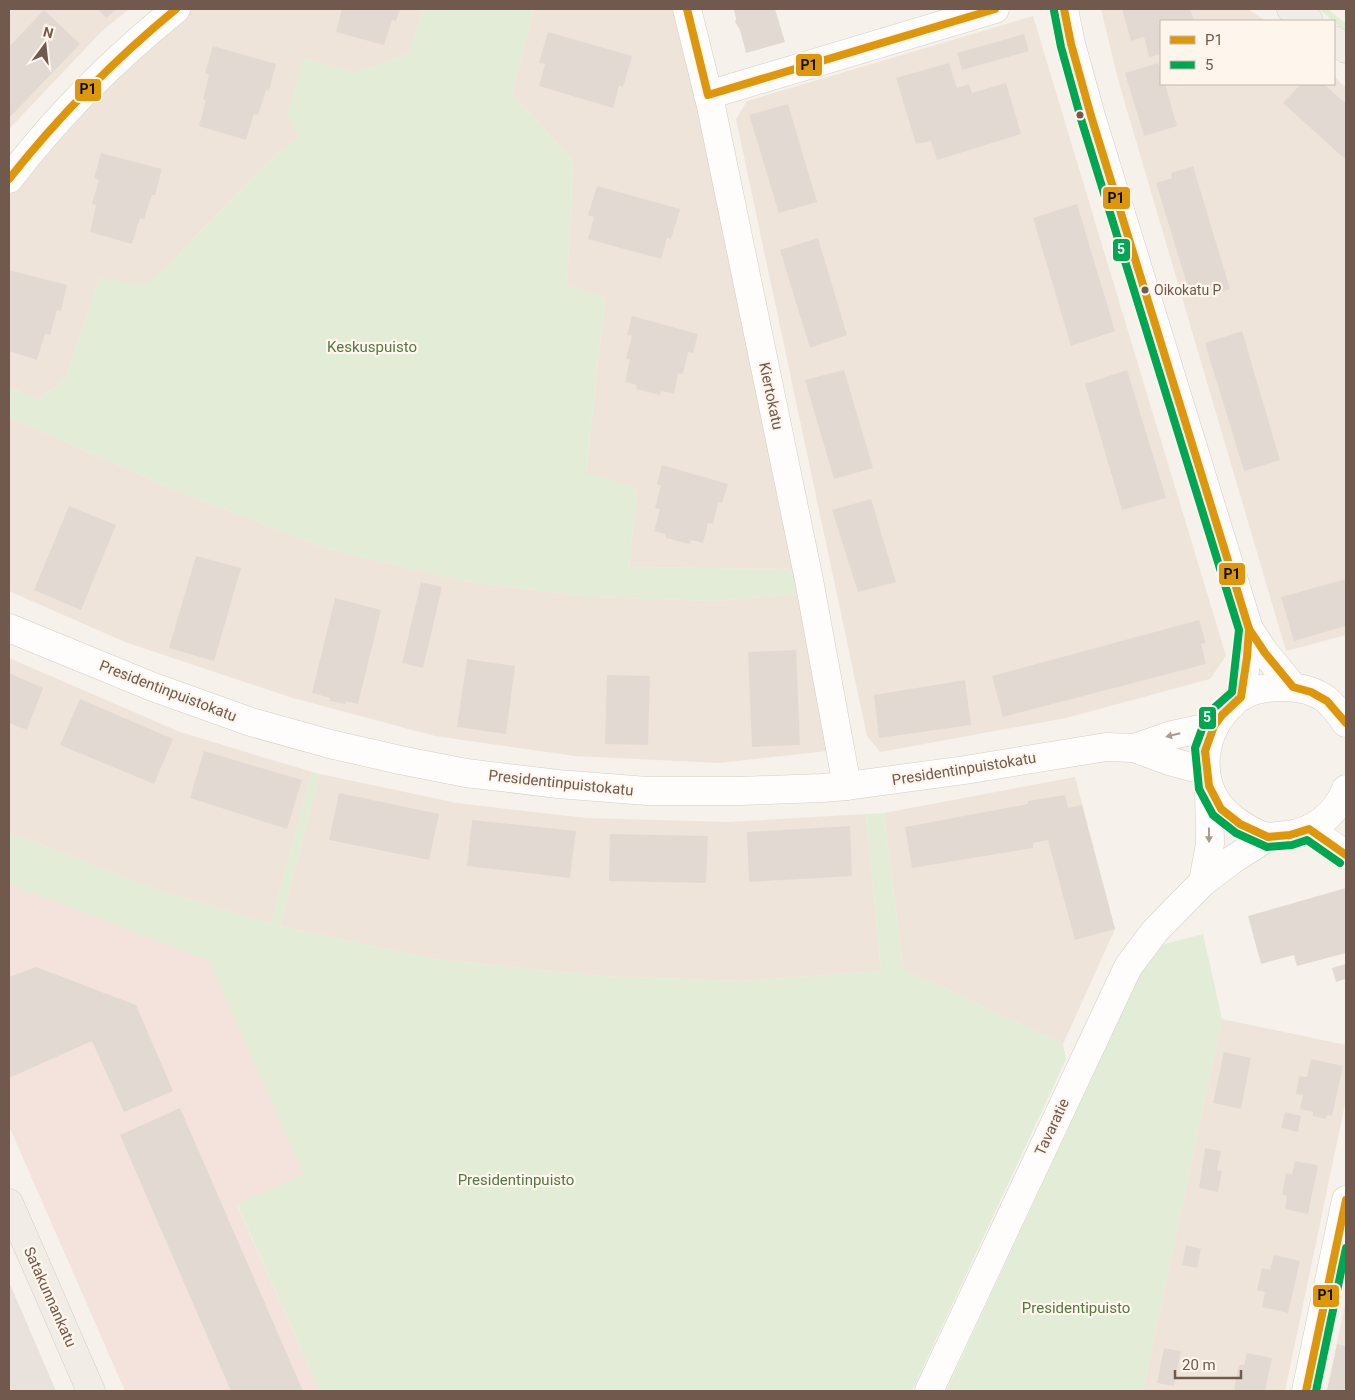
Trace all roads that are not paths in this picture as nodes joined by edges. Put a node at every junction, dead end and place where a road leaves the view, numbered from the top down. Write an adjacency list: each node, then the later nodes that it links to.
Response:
1 (176, 9): 10 (street)
2 (687, 9): 9 (street, Kiertokatu)
3 (995, 9): 9 (street)
4 (1064, 9): 12 (street)
5 (1291, 9): 6 (main road)
6 (1308, 20)
7 (1335, 41): 8 (main road)
8 (1346, 49)
9 (708, 95): 20 (street, Kiertokatu)
10 (9, 179)
11 (9, 628): 20 (street, Presidentinpuistokatu)
12 (1249, 629): 13 (street); 14 (street)
13 (1293, 687): 14 (street); 15 (street)
14 (1240, 697): 17 (street)
15 (1337, 697): 16 (street)
16 (1346, 723)
17 (1214, 726): 18 (street, Presidentinpuistokatu, one-way to 18); 19 (street)
18 (1134, 748): 19 (street, Presidentinpuistokatu); 20 (street, Presidentinpuistokatu)
19 (1208, 779): 23 (street); 25 (street, one-way to 25)
20 (847, 786)
21 (1345, 797): 22 (street)
22 (1309, 829): 23 (street); 24 (street)
23 (1268, 836): 25 (street, Tavaratie)
24 (1346, 855)
25 (1203, 882): 30 (street, Tavaratie)
26 (1346, 1200): 31 (street)
27 (9, 1203): 28 (main road, Satakunnankatu)
28 (16, 1240): 29 (main road, Satakunnankatu)
29 (91, 1391)
30 (929, 1391)
31 (1306, 1391)

